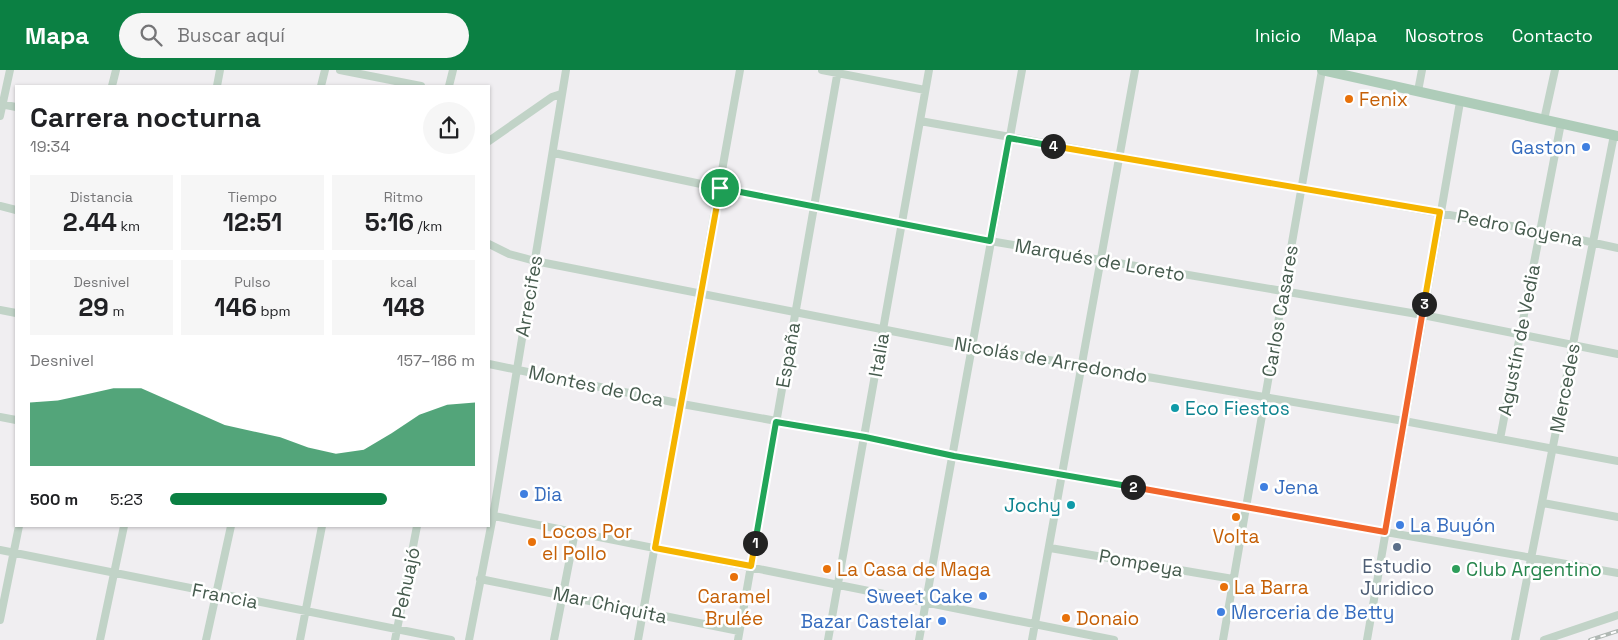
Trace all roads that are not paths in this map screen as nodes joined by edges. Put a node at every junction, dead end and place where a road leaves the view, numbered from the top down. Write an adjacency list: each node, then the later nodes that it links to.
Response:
1 (10, 70): 26 (street)
2 (116, 70): 17 (street)
3 (220, 70): 18 (street)
4 (325, 70): 19 (street)
5 (340, 70): 20 (street)
6 (453, 70): 21 (street)
7 (566, 70): 24 (street, Arrecifes)
8 (740, 70): 37 (street)
9 (822, 70): 16 (street)
10 (929, 70): 22 (street, Italia)
11 (1022, 70): 33 (street)
12 (1135, 70): 36 (street)
13 (1322, 70): 23 (main road); 38 (street, Carlos Casares)
14 (1422, 70): 23 (street)
15 (1555, 70): 29 (street)
16 (838, 72): 22 (street); 40 (street, España)
17 (112, 85)
18 (217, 85)
19 (321, 85)
20 (415, 85)
21 (449, 85)
22 (925, 90): 30 (street, Italia)
23 (1418, 92): 25 (main road)
24 (562, 94): 34 (street); 35 (street, Arrecifes)
25 (1460, 102): 29 (main road); 42 (street)
26 (1, 104): 27 (street); 28 (street)
27 (15, 107)
28 (0, 116)
29 (1544, 120): 31 (main road)
30 (920, 121): 33 (street, Pedro Goyena); 43 (street, Italia)
31 (1561, 123): 32 (main road); 44 (street, Agustín de Vedia)
32 (1616, 135): 46 (street, Mercedes)
33 (1009, 138): 36 (street, Pedro Goyena); 45 (street)
34 (490, 140)
35 (554, 153): 37 (street, Marqués de Loreto); 49 (street, Arrecifes)
36 (1118, 157): 38 (street, Pedro Goyena); 50 (street)
37 (720, 188): 40 (street, Marqués de Loreto); 52 (street)
38 (1301, 188): 42 (street, Pedro Goyena); 51 (street, Carlos Casares)
39 (0, 206): 41 (street)
40 (814, 206): 43 (street, Marqués de Loreto); 55 (street, España)
41 (15, 210)
42 (1440, 212): 44 (street, Pedro Goyena); 56 (street)
43 (902, 222): 45 (street, Marqués de Loreto); 57 (street, Italia)
44 (1540, 231): 46 (street, Pedro Goyena); 58 (street, Agustín de Vedia)
45 (990, 241): 50 (street, Marqués de Loreto); 60 (street)
46 (1593, 242): 48 (street, Pedro Goyena); 59 (street, Mercedes)
47 (490, 244): 49 (street, Nicolás de Arredondo)
48 (1618, 248)
49 (535, 261): 52 (street, Nicolás de Arredondo); 64 (street, Arrecifes)
50 (1100, 261): 51 (street, Marqués de Loreto); 63 (street)
51 (1283, 292): 56 (street, Marqués de Loreto); 65 (street, Carlos Casares)
52 (702, 294): 55 (street, Nicolás de Arredondo); 66 (street)
53 (0, 310): 54 (street)
54 (15, 313)
55 (796, 313): 57 (street, Nicolás de Arredondo); 70 (street, España)
56 (1422, 316): 58 (street, Marqués de Loreto); 69 (street)
57 (883, 328): 60 (street, Nicolás de Arredondo); 71 (street, Italia)
58 (1520, 335): 59 (street, Marqués de Loreto); 72 (street, Agustín de Vedia)
59 (1573, 345): 61 (street, Marqués de Loreto); 73 (street, Mercedes)
60 (973, 347): 63 (street, Nicolás de Arredondo); 74 (street)
61 (1618, 354)
62 (490, 364): 64 (street, Montes de Oca)
63 (1081, 366): 65 (street, Nicolás de Arredondo); 76 (street)
64 (517, 370): 66 (street, Montes de Oca); 79 (street, Arrecifes)
65 (1265, 396): 69 (street, Nicolás de Arredondo); 78 (street, Carlos Casares)
66 (682, 404): 70 (street, Montes de Oca); 89 (street)
67 (0, 417): 68 (street)
68 (15, 420)
69 (1404, 421): 72 (street, Nicolás de Arredondo); 88 (street)
70 (776, 422): 71 (street, Montes de Oca); 94 (street, España)
71 (865, 437): 74 (street, Montes de Oca); 99 (street, Italia)
72 (1500, 439): 73 (street, Nicolás de Arredondo)
73 (1553, 449): 75 (street, Nicolás de Arredondo); 77 (street, Mercedes)
74 (954, 456): 76 (street, Montes de Oca); 102 (street)
75 (1618, 461)
76 (1063, 475): 78 (street, Montes de Oca); 90 (street)
77 (1543, 503): 80 (street); 93 (street, Mercedes)
78 (1245, 507): 88 (street, Montes de Oca); 98 (street, Carlos Casares)
79 (491, 516): 87 (street)
80 (1618, 517)
81 (19, 527): 92 (street)
82 (124, 527): 96 (street)
83 (231, 527): 100 (street)
84 (322, 527): 103 (street)
85 (418, 527): 108 (street, Pehuajó)
86 (489, 527): 97 (street, Arrecifes)
87 (575, 532): 89 (street); 101 (street)
88 (1385, 532): 93 (street, Montes de Oca); 124 (street)
89 (655, 548): 94 (street); 104 (street)
90 (1050, 548): 98 (street, Pompeya); 107 (street)
91 (0, 550): 92 (street, Francia)
92 (13, 553): 96 (street, Francia); 106 (street)
93 (1531, 558): 95 (street, Montes de Oca); 125 (street, Mercedes)
94 (751, 566): 99 (street); 109 (street, España)
95 (1618, 573)
96 (113, 574): 100 (street, Francia); 110 (street)
97 (480, 579): 101 (street, Mar Chiquita); 115 (street, Arrecifes)
98 (1233, 579): 123 (street, Carlos Casares)
99 (840, 585): 102 (street); 119 (street, Italia)
100 (216, 594): 103 (street, Francia); 111 (street)
101 (563, 595): 104 (street, Mar Chiquita); 116 (street)
102 (927, 602): 107 (street); 120 (street)
103 (306, 612): 108 (street, Francia); 112 (street)
104 (644, 612): 109 (street, Mar Chiquita); 117 (street)
105 (1618, 615): 126 (street)
106 (0, 620)
107 (1035, 624): 121 (street); 122 (street)
108 (396, 630): 113 (street, Pehuajó); 114 (street, Francia)
109 (739, 631): 118 (street, España)
110 (100, 640)
111 (206, 640)
112 (300, 640)
113 (394, 640)
114 (451, 640)
115 (469, 640)
116 (554, 640)
117 (638, 640)
118 (738, 640)
119 (828, 640)
120 (919, 640)
121 (1032, 640)
122 (1114, 640)
123 (1223, 640)
124 (1367, 640)
125 (1515, 640)
126 (1544, 640)

